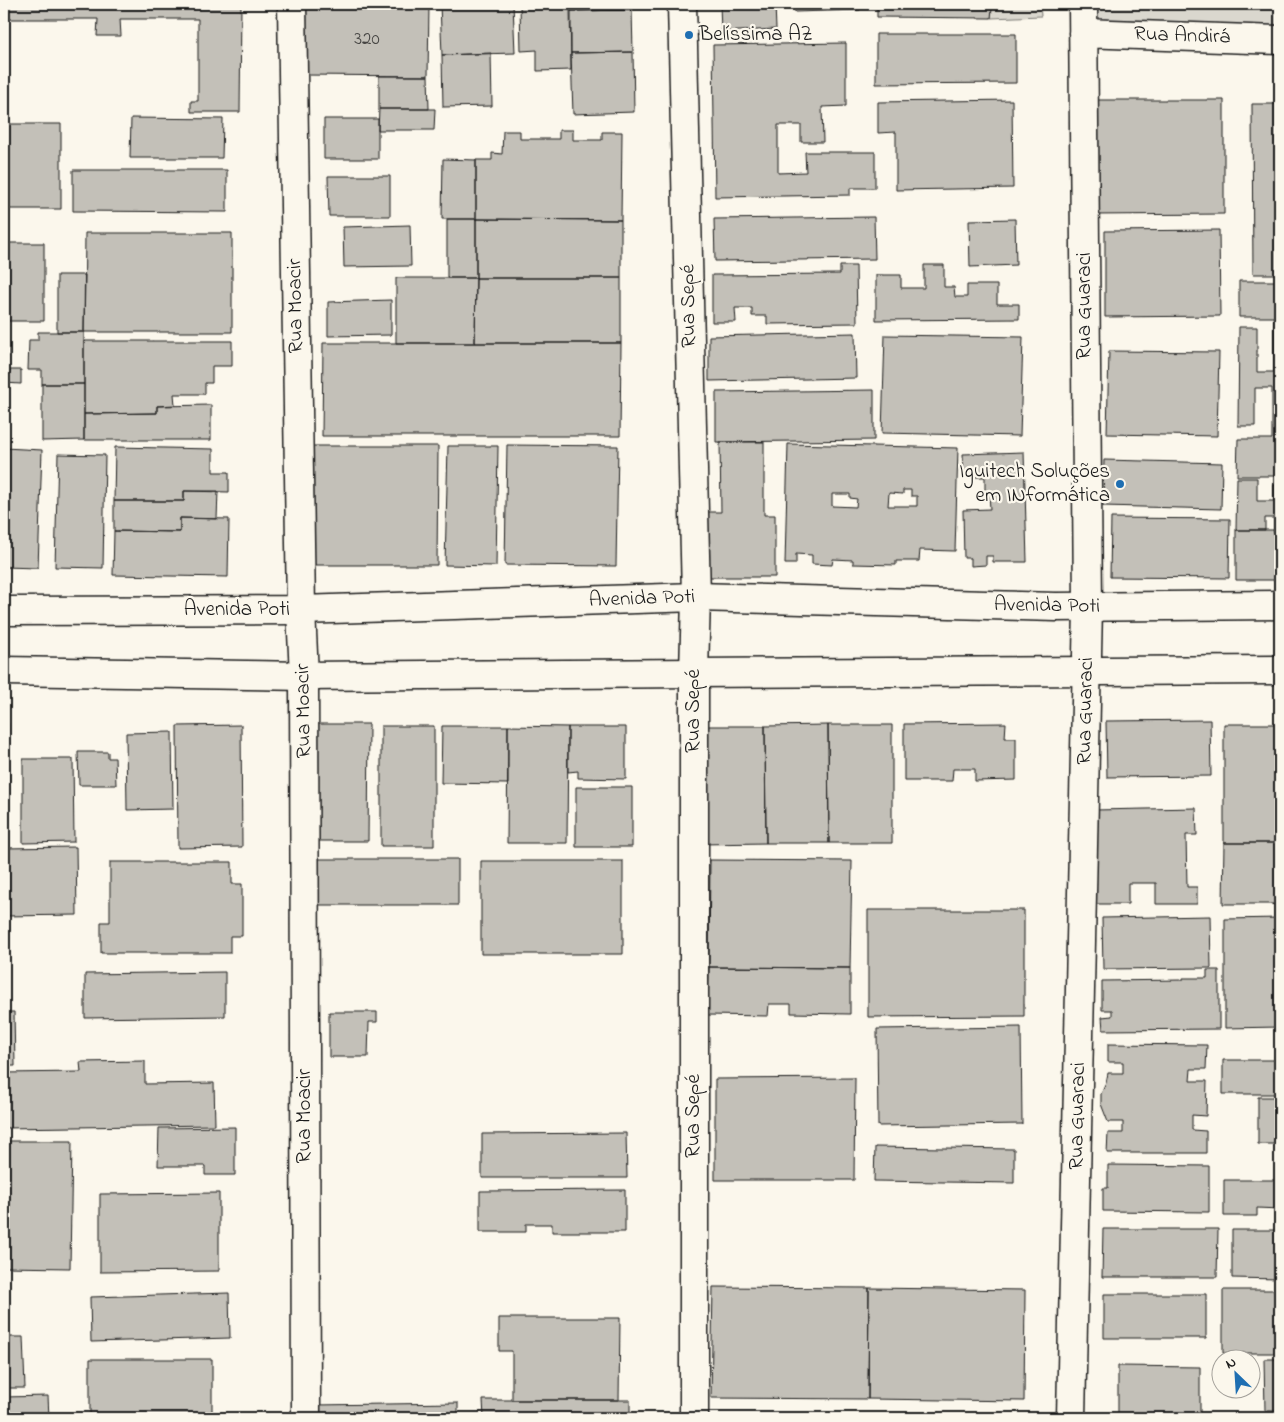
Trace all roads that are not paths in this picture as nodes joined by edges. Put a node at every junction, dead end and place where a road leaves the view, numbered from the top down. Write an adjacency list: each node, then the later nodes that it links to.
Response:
1 (292, 4): 9 (street, Rua Moacir)
2 (682, 4): 6 (street, Rua Sepé)
3 (1083, 4): 4 (street, Rua Guaraci)
4 (1083, 33): 5 (street, Rua Andirá); 8 (street, Rua Guaraci)
5 (1280, 40)
6 (696, 597): 8 (street, Avenida Poti); 9 (street, Avenida Poti); 13 (street, Rua Sepé)
7 (1280, 605): 8 (street, Avenida Poti)
8 (1088, 607): 14 (street, Rua Guaraci)
9 (301, 610): 10 (street, Avenida Poti); 15 (street, Rua Moacir)
10 (4, 611)
11 (1280, 670): 14 (street)
12 (4, 671): 15 (street)
13 (694, 672): 14 (street); 15 (street); 17 (street, Rua Sepé)
14 (1087, 672): 18 (street, Rua Guaraci)
15 (304, 676): 16 (street, Rua Moacir)
16 (306, 1418)
17 (694, 1418)
18 (1071, 1418)

